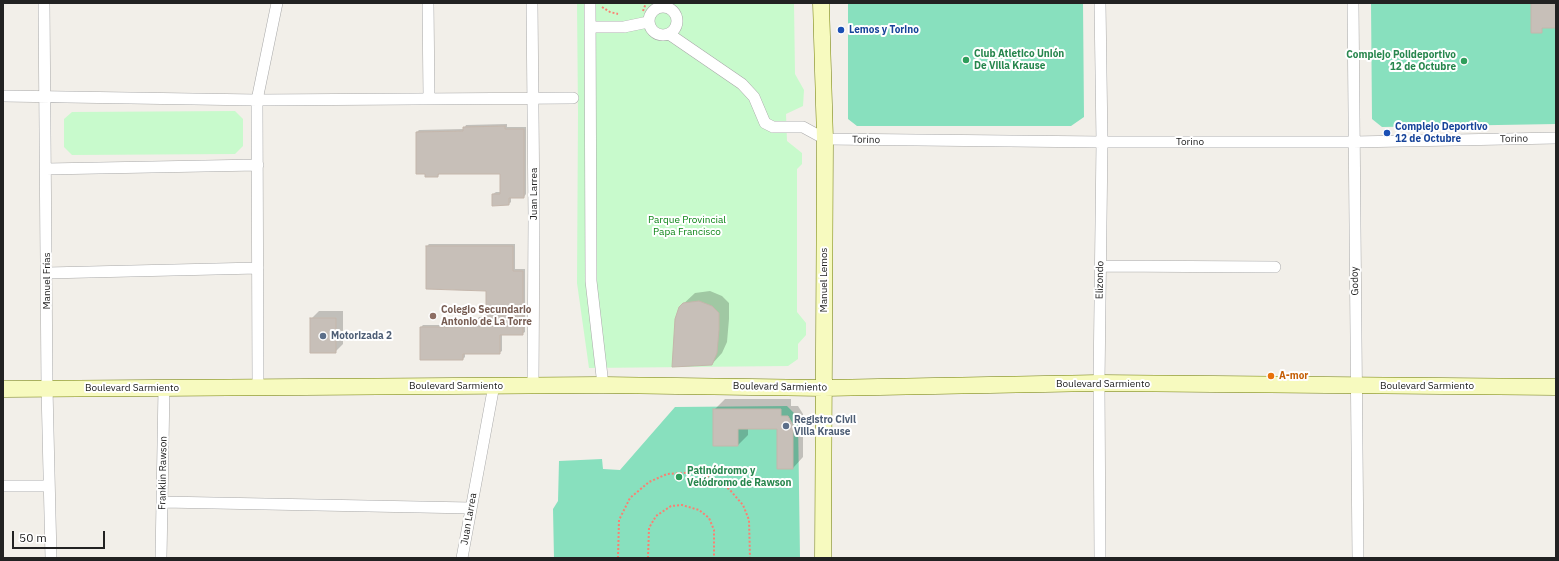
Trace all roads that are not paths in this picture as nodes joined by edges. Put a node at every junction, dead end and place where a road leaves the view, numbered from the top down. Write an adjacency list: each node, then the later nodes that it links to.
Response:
1 (44, 3): 14 (street, Manuel Frías)
2 (277, 3): 18 (street)
3 (428, 3): 15 (street)
4 (532, 3): 16 (street, Juan Larrea)
5 (821, 3): 20 (street, Manuel Lemos)
6 (1100, 3): 21 (street, Elizondo)
7 (1353, 3): 22 (street, Godoy)
8 (594, 4): 11 (street)
9 (660, 5): 10 (street); 12 (street)
10 (648, 22): 11 (street); 12 (street)
11 (590, 27): 32 (street)
12 (669, 34): 20 (street)
13 (3, 96): 14 (street)
14 (45, 98): 18 (street); 24 (street, Manuel Frías)
15 (429, 98): 16 (street); 18 (street)
16 (533, 98): 17 (street); 31 (street, Juan Larrea)
17 (573, 98)
18 (257, 100): 23 (street)
19 (1556, 138): 22 (street, Torino)
20 (824, 140): 21 (street, Torino); 38 (street, Manuel Lemos)
21 (1102, 142): 22 (street, Torino); 25 (street, Elizondo)
22 (1353, 142): 33 (street, Godoy)
23 (258, 165): 24 (street); 27 (street)
24 (46, 169): 28 (street, Manuel Frías)
25 (1100, 266): 26 (street); 29 (street, Elizondo)
26 (1275, 267)
27 (258, 268): 28 (street); 34 (street)
28 (47, 273): 36 (street, Manuel Frías)
29 (1099, 383): 33 (street, Boulevard Sarmiento); 38 (street, Boulevard Sarmiento); 48 (street, Elizondo)
30 (494, 385): 31 (street, Boulevard Sarmiento); 34 (street, Boulevard Sarmiento); 43 (street, Juan Larrea)
31 (532, 385): 32 (street, Boulevard Sarmiento)
32 (603, 385): 38 (street, Boulevard Sarmiento)
33 (1356, 385): 35 (street, Boulevard Sarmiento); 49 (street, Godoy)
34 (258, 387): 37 (street, Boulevard Sarmiento)
35 (1556, 387)
36 (47, 388): 37 (street, Boulevard Sarmiento); 39 (street, Boulevard Sarmiento); 41 (street, Manuel Frías)
37 (164, 388): 42 (street, Franklin Rawson)
38 (824, 388): 47 (street, Manuel Lemos)
39 (3, 389)
40 (3, 486): 41 (street)
41 (50, 486): 44 (street, Manuel Frías)
42 (163, 502): 43 (street); 45 (street, Franklin Rawson)
43 (471, 508): 46 (street, Juan Larrea)
44 (52, 558)
45 (161, 558)
46 (462, 558)
47 (823, 558)
48 (1100, 558)
49 (1358, 558)

